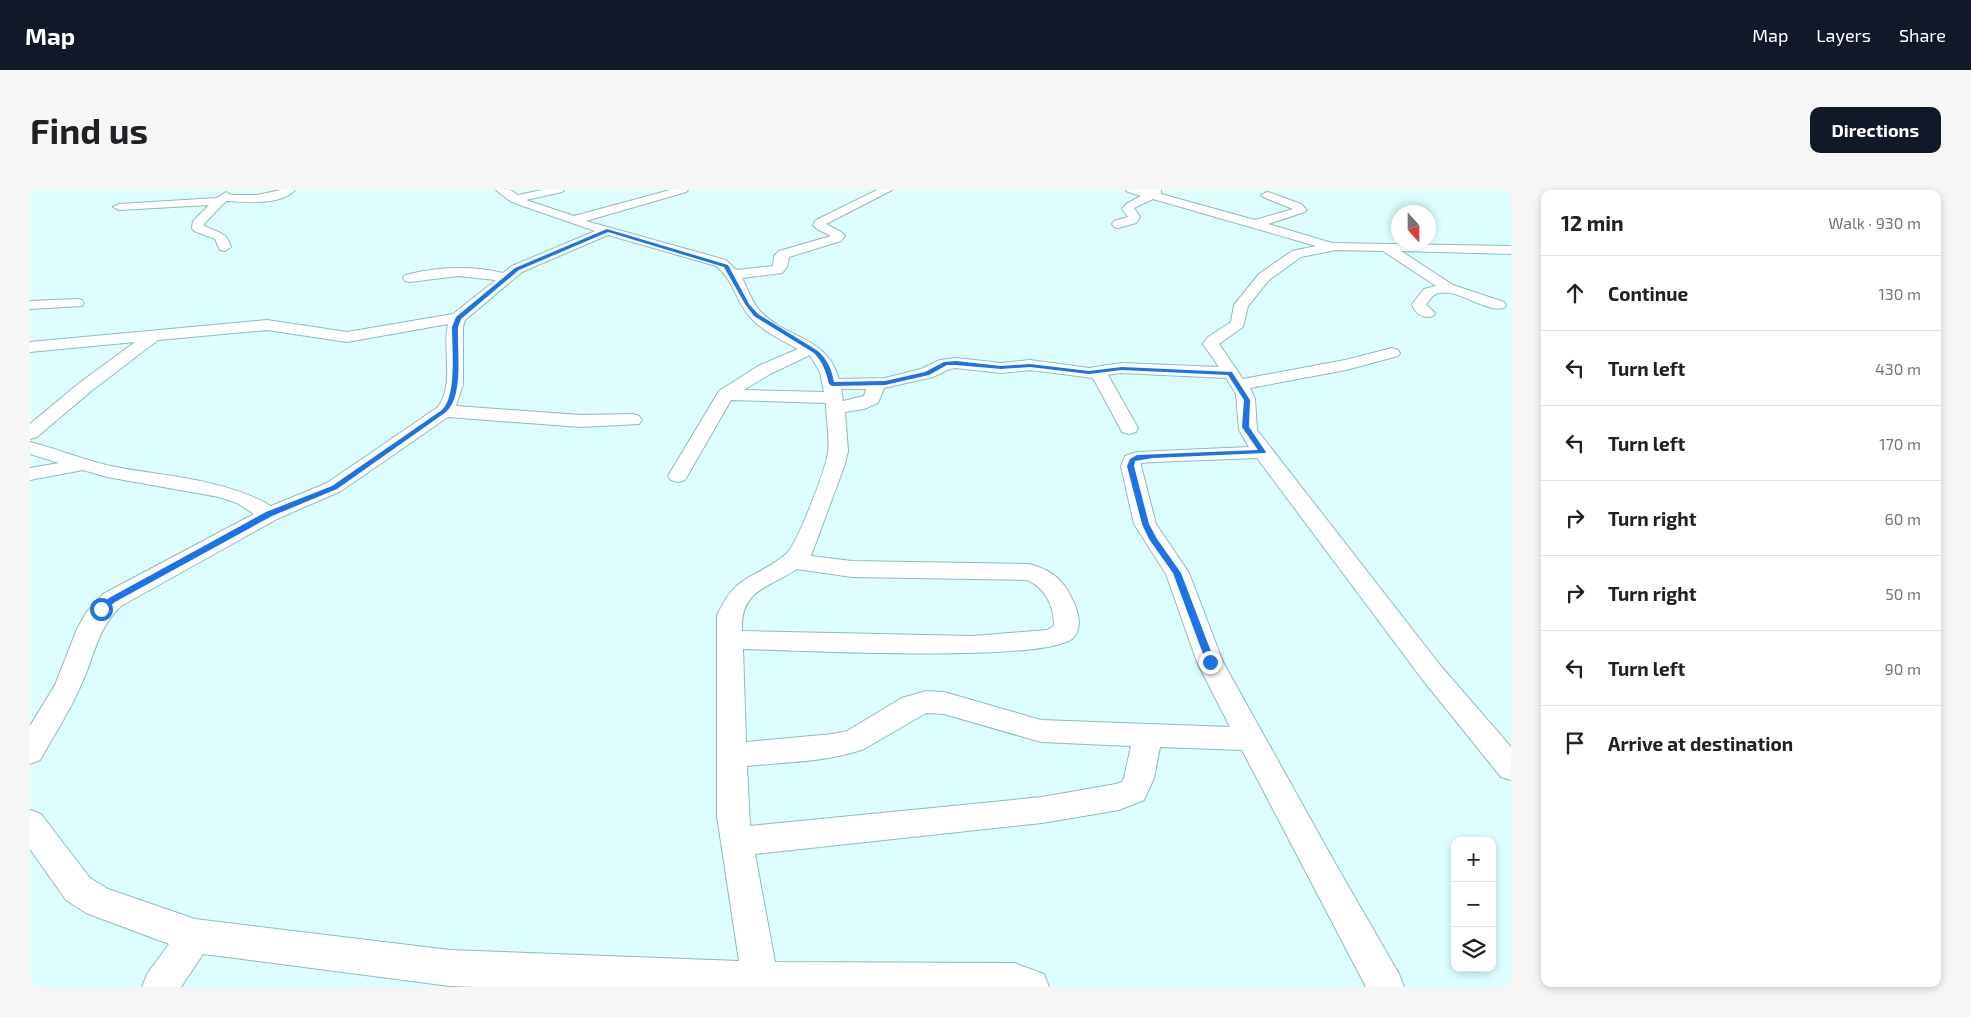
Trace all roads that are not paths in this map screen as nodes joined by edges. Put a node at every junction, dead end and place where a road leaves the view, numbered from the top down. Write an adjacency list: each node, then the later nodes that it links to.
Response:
1 (289, 190): 10 (street)
2 (558, 190): 9 (street)
3 (639, 190): 13 (street)
4 (682, 190): 13 (street)
5 (860, 190): 7 (street)
6 (1132, 190): 8 (street)
7 (883, 192): 21 (street)
8 (1156, 192): 14 (street); 15 (street)
9 (508, 194): 13 (street)
10 (225, 196): 12 (street); 18 (street)
11 (1267, 196): 15 (street)
12 (119, 206)
13 (565, 217): 16 (street)
14 (1118, 224)
15 (1255, 224): 17 (street)
16 (607, 231): 21 (street); 23 (street)
17 (1329, 246): 19 (street); 35 (street)
18 (225, 247)
19 (1387, 248): 20 (street); 24 (street)
20 (1511, 250)
21 (732, 275): 32 (street)
22 (410, 278): 23 (street)
23 (505, 278): 29 (street)
24 (1448, 288): 27 (street); 28 (street)
25 (77, 303): 26 (street)
26 (30, 305)
27 (1499, 305)
28 (1428, 313)
29 (458, 318): 30 (street); 39 (street)
30 (154, 335): 31 (street); 42 (street)
31 (30, 348)
32 (811, 349): 37 (street); 38 (street)
33 (1392, 353): 35 (street)
34 (1098, 372): 35 (street); 36 (street); 41 (street)
35 (1234, 379): 44 (street)
36 (876, 384): 38 (street); 38 (street)
37 (725, 395): 38 (street); 47 (street)
38 (833, 397): 49 (street)
39 (444, 411): 40 (street); 48 (street)
40 (634, 420)
41 (1129, 428)
42 (30, 433)
43 (30, 448): 45 (street)
44 (1262, 452): 52 (street); 55 (street)
45 (84, 464): 46 (street); 48 (street)
46 (30, 474)
47 (678, 476)
48 (269, 514): 53 (street)
49 (794, 562): 50 (street); 50 (street)
50 (730, 640): 54 (street)
51 (1148, 735): 52 (street); 54 (street); 57 (street)
52 (1251, 738): 62 (street)
53 (30, 752)
54 (732, 755): 57 (street)
55 (1511, 768)
56 (30, 824): 58 (street)
57 (737, 842): 59 (street)
58 (195, 936): 59 (street); 60 (street)
59 (760, 984): 61 (street)
60 (160, 987)
61 (1031, 987)
62 (1386, 987)

